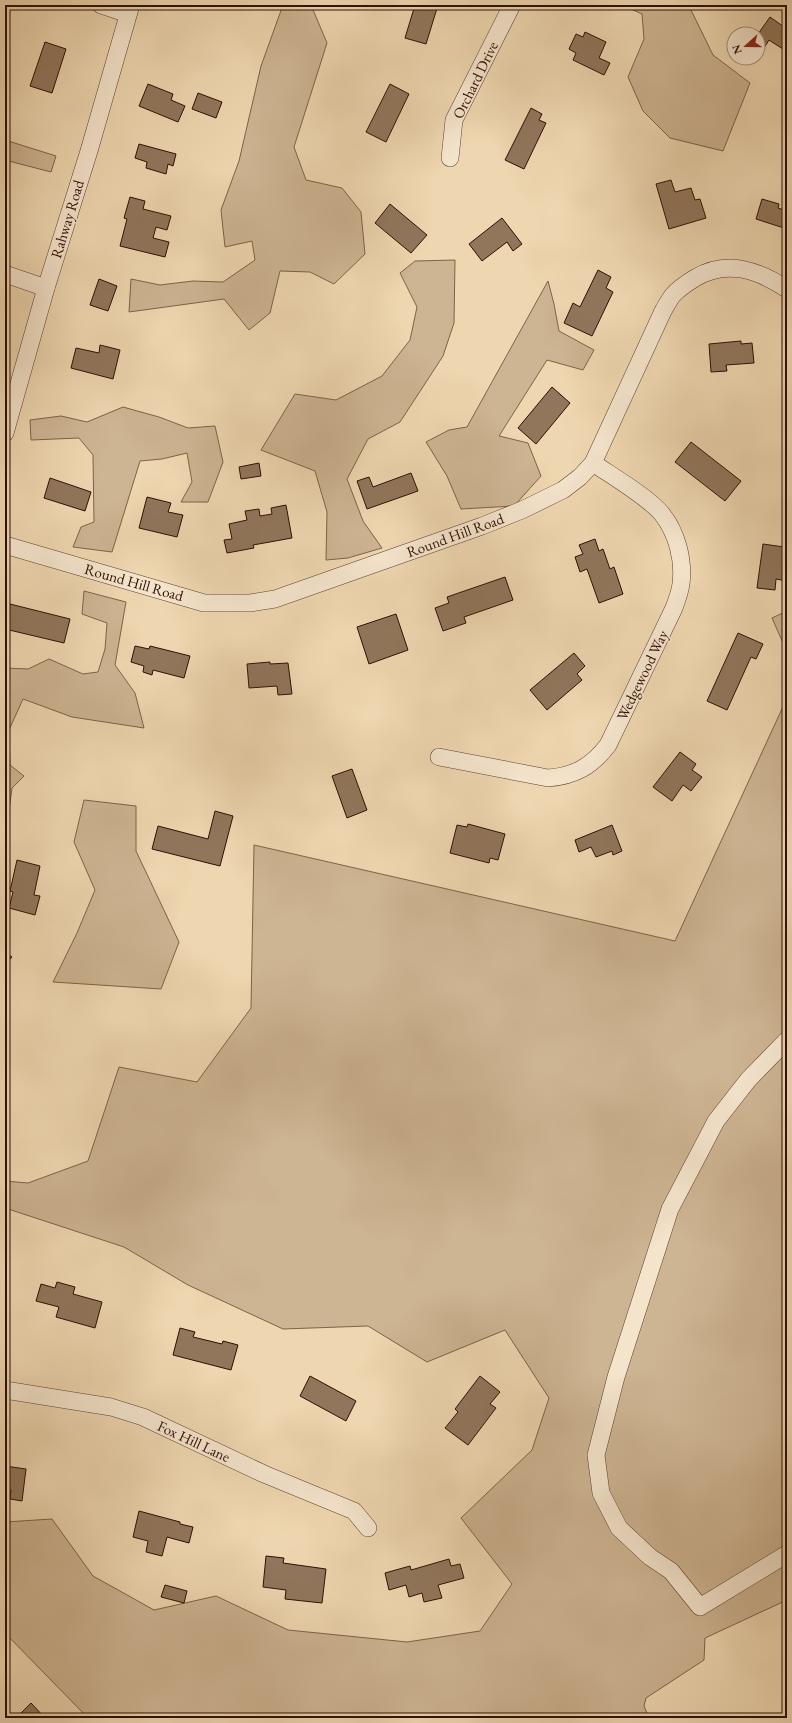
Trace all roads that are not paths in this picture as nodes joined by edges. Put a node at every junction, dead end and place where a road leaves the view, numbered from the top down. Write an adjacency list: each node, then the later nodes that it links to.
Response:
1 (101, 5): 3 (street)
2 (512, 5): 4 (street, Orchard Drive)
3 (130, 9): 6 (street, Rahway Road)
4 (450, 158)
5 (5, 274): 6 (street)
6 (46, 288): 8 (street, Rahway Road)
7 (787, 289): 9 (street, Round Hill Road)
8 (5, 433)
9 (593, 463): 10 (street, Round Hill Road); 11 (street, Wedgewood Way)
10 (5, 545)
11 (439, 757)
12 (787, 1040): 15 (street)
13 (5, 1390): 14 (street, Fox Hill Lane)
14 (368, 1528)
15 (787, 1554)

